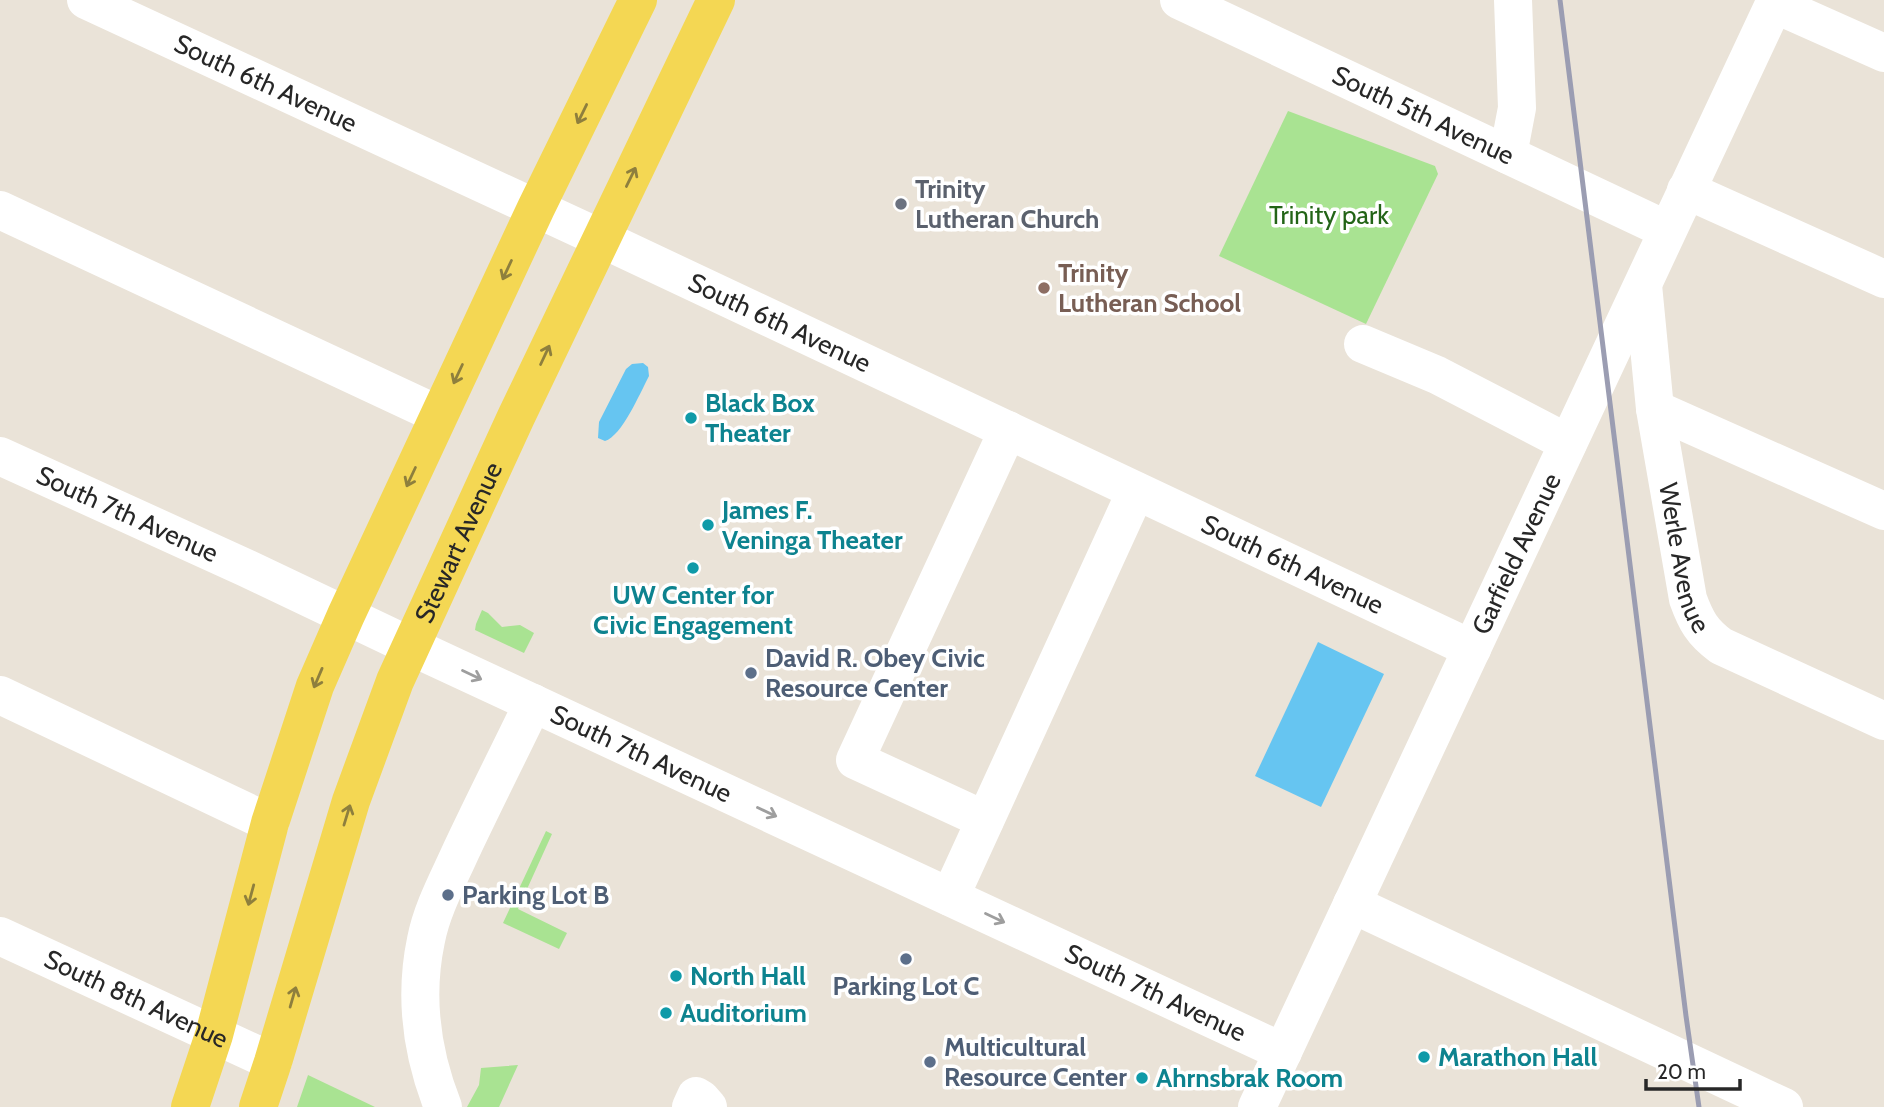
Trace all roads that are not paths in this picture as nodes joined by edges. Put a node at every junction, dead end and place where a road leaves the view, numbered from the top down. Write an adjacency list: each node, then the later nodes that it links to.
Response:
1 (86, 0): 10 (street, South 6th Avenue)
2 (637, 0): 10 (main road, one-way to 10)
3 (716, 0): 13 (main road, Stewart Avenue, one-way to 3)
4 (1179, 0): 8 (street, South 5th Avenue)
5 (1513, 0): 8 (street)
6 (1775, 2): 7 (street); 9 (street, Garfield Avenue)
7 (1884, 53)
8 (1508, 155): 12 (street, South 5th Avenue)
9 (1686, 190): 12 (street, Garfield Avenue); 14 (street)
10 (536, 208): 13 (street, South 6th Avenue); 18 (main road, one-way to 18)
11 (0, 210): 18 (street)
12 (1667, 230): 15 (street, Garfield Avenue)
13 (600, 238): 19 (street, South 6th Avenue); 25 (main road, Stewart Avenue, one-way to 13)
14 (1884, 279)
15 (1643, 283): 17 (street, Werle Avenue); 20 (street, Garfield Avenue)
16 (1363, 344): 20 (street)
17 (1655, 409): 23 (street); 29 (street, Werle Avenue)
18 (439, 415): 24 (main road, one-way to 24)
19 (1008, 430): 22 (street, South 6th Avenue); 30 (street)
20 (1568, 443): 26 (street, Garfield Avenue)
21 (0, 456): 24 (street, South 7th Avenue)
22 (1136, 491): 26 (street, South 6th Avenue); 30 (street)
23 (1884, 511)
24 (346, 615): 25 (street, South 7th Avenue); 31 (main road, one-way to 31)
25 (410, 646): 28 (street, South 7th Avenue, one-way to 28); 37 (main road, Stewart Avenue, one-way to 25)
26 (1472, 649): 33 (street, Garfield Avenue)
27 (0, 695): 31 (street)
28 (533, 703): 32 (street, South 7th Avenue, one-way to 32); 38 (street)
29 (1884, 721)
30 (985, 820): 32 (street)
31 (270, 823): 35 (main road, one-way to 35)
32 (950, 897): 36 (street, South 7th Avenue, one-way to 36)
33 (1352, 904): 36 (street, Garfield Avenue); 44 (street)
34 (0, 936): 35 (street, South 8th Avenue)
35 (214, 1035): 37 (street, South 8th Avenue); 39 (main road)
36 (1283, 1052): 43 (street, Garfield Avenue)
37 (274, 1062): 40 (main road, Stewart Avenue)
38 (438, 1092)
39 (190, 1107)
40 (258, 1107)
41 (691, 1107): 42 (street)
42 (708, 1107)
43 (1258, 1107)
44 (1784, 1107)

